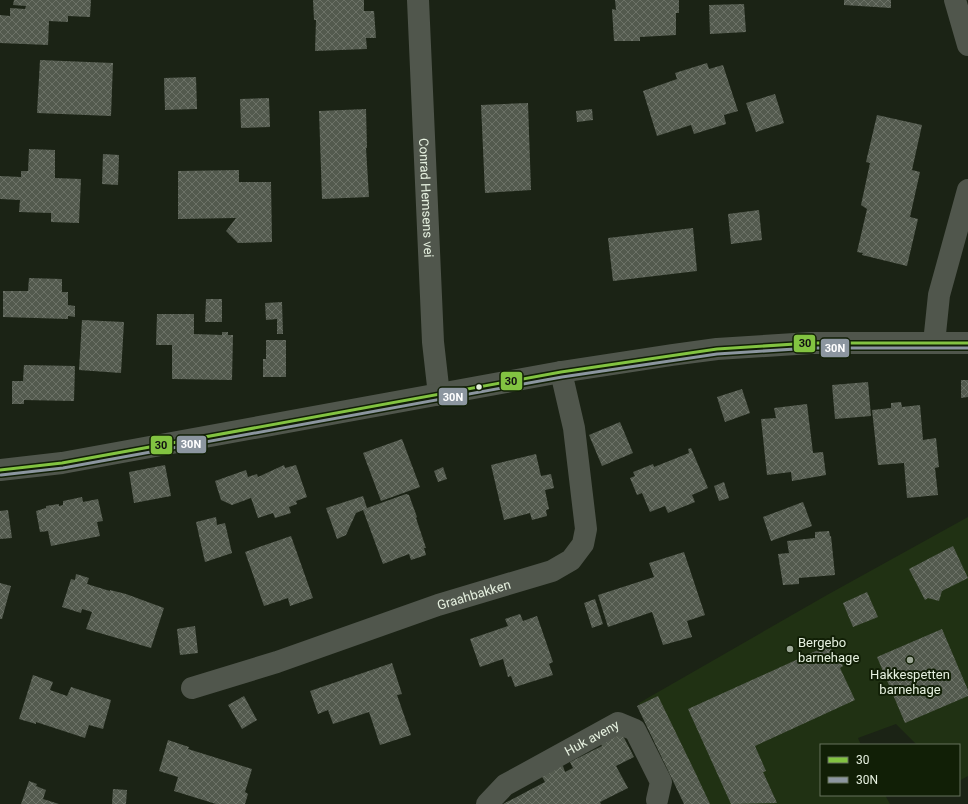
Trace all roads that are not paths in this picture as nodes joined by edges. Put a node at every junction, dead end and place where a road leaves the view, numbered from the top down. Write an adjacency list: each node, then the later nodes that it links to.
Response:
1 (418, 0): 8 (street, Conrad Hemsens vei)
2 (955, 0): 3 (street)
3 (968, 45)
4 (968, 190): 5 (street)
5 (934, 343): 6 (street); 7 (street)
6 (968, 343)
7 (561, 372): 8 (street); 10 (street, Graahbakken)
8 (439, 395): 9 (street)
9 (0, 470)
10 (192, 688)
11 (655, 803): 12 (street, Huk aveny)
12 (487, 804)

